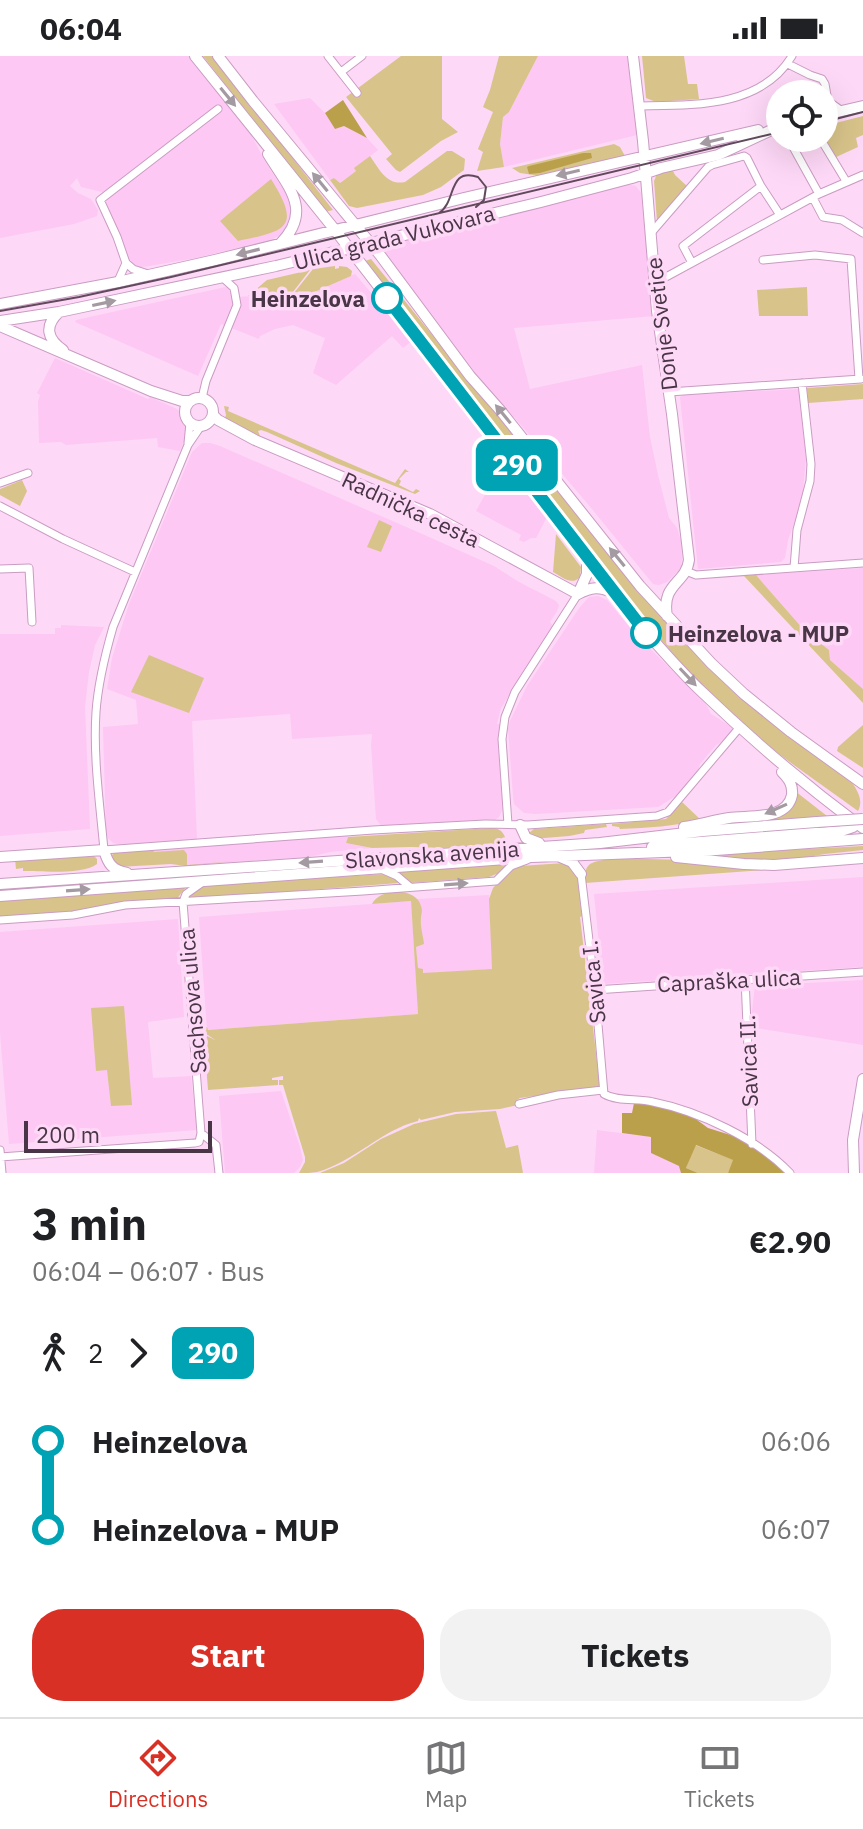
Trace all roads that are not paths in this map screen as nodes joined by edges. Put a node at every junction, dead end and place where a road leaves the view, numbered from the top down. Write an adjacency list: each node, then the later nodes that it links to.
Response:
1 (195, 56): 18 (main road, one-way to 18)
2 (218, 56): 28 (main road, one-way to 2)
3 (328, 56): 7 (street)
4 (362, 56): 7 (street)
5 (633, 56): 10 (main road, Donje Svetice)
6 (790, 60): 8 (street); 10 (street)
7 (341, 72): 9 (street)
8 (823, 80)
9 (357, 93)
10 (639, 106): 21 (main road, Donje Svetice)
11 (863, 106): 15 (main road)
12 (838, 108): 15 (street)
13 (218, 109): 36 (street)
14 (838, 111): 15 (main road)
15 (842, 111)
16 (766, 129): 21 (main road, Ulica grada Vukovara, one-way to 21)
17 (766, 133): 22 (main road, Ulica grada Vukovara)
18 (261, 137): 29 (main road); 33 (main road)
19 (795, 152): 26 (street)
20 (828, 152): 24 (street)
21 (644, 156): 22 (main road, Donje Svetice); 28 (main road, Ulica grada Vukovara, one-way to 28)
22 (646, 174): 30 (main road, Donje Svetice); 32 (main road, Ulica grada Vukovara)
23 (863, 175): 24 (street)
24 (846, 181): 26 (street)
25 (761, 186): 27 (street); 30 (street); 37 (street)
26 (816, 196): 27 (street); 31 (street)
27 (780, 215): 37 (street)
28 (354, 225): 29 (main road, Ulica grada Vukovara); 32 (main road)
29 (335, 230): 33 (main road, Ulica grada Vukovara); 34 (main road)
30 (651, 233): 40 (main road, Donje Svetice)
31 (863, 233)
32 (369, 243): 34 (main road, Ulica grada Vukovara); 64 (main road, one-way to 32)
33 (280, 244): 38 (main road, Ulica grada Vukovara, one-way to 38)
34 (349, 248): 39 (main road, Ulica grada Vukovara); 58 (main road)
35 (763, 260): 46 (street)
36 (126, 263): 38 (street); 41 (street)
37 (692, 263): 40 (street)
38 (150, 275): 41 (main road, Ulica grada Vukovara)
39 (216, 277): 43 (main road, Ulica grada Vukovara, one-way to 39); 50 (street)
40 (654, 280): 49 (main road, Donje Svetice)
41 (118, 282): 42 (main road, Ulica grada Vukovara)
42 (0, 304)
43 (59, 312): 44 (main road, Ulica grada Vukovara); 45 (main road)
44 (0, 324): 45 (main road, Radnička cesta)
45 (71, 356): 48 (main road, Radnička cesta)
46 (861, 379): 47 (street)
47 (802, 383): 49 (street); 60 (street)
48 (151, 391): 51 (main road, Radnička cesta); 53 (main road, Radnička cesta)
49 (669, 392): 62 (main road, Donje Svetice)
50 (202, 398): 51 (main road); 52 (main road)
51 (189, 401): 53 (main road)
52 (213, 415): 53 (main road); 54 (main road, Radnička cesta)
53 (195, 422): 54 (main road, Radnička cesta); 63 (street)
54 (241, 434): 66 (main road, Radnička cesta)
55 (28, 473): 56 (street)
56 (0, 483)
57 (0, 506): 63 (street)
58 (587, 557): 66 (main road); 67 (main road)
59 (863, 563): 60 (street)
60 (794, 568): 62 (street)
61 (0, 569): 69 (street)
62 (686, 571): 65 (main road)
63 (135, 572): 79 (street)
64 (640, 586): 65 (main road); 68 (main road)
65 (671, 587): 68 (main road)
66 (578, 594): 67 (main road); 75 (street, Slavonska avenija)
67 (617, 595): 70 (main road, one-way to 70)
68 (667, 616): 72 (main road)
69 (32, 622)
70 (740, 727): 71 (main road); 76 (street, Slavonska avenija)
71 (766, 750): 74 (main road); 77 (main road, one-way to 77)
72 (858, 776): 73 (main road)
73 (863, 787)
74 (862, 822): 77 (main road, Slavonska avenija, bridge); 81 (main road)
75 (508, 824): 76 (street, Slavonska avenija); 79 (street, Slavonska avenija)
76 (520, 825): 80 (main road)
77 (640, 839): 80 (main road, Slavonska avenija)
78 (863, 839): 81 (main road, Slavonska avenija)
79 (104, 850): 82 (main road); 87 (main road); 88 (main road)
80 (558, 851): 81 (main road, Slavonska avenija); 83 (main road, Slavonska avenija); 86 (main road); 87 (main road, Slavonska avenija, one-way to 87)
81 (635, 853): 84 (main road)
82 (0, 857)
83 (532, 857): 85 (main road, Slavonska avenija); 91 (street, one-way to 83)
84 (863, 858)
85 (379, 868): 89 (main road, Slavonska avenija); 91 (street)
86 (581, 874): 97 (street, Savica I.)
87 (136, 875): 88 (main road, Slavonska avenija)
88 (86, 878): 90 (main road, Slavonska avenija)
89 (205, 881): 92 (main road, Slavonska avenija, one-way to 89); 93 (street, Sachsova ulica)
90 (0, 884)
91 (410, 887): 93 (street)
92 (0, 896)
93 (183, 902): 94 (street); 101 (street, Sachsova ulica)
94 (0, 920)
95 (863, 972): 96 (street, Capraška ulica)
96 (745, 978): 97 (street, Capraška ulica); 102 (street, Savica II.)
97 (595, 990): 99 (street, Savica I.)
98 (863, 1079): 108 (main road)
99 (603, 1090): 100 (street); 102 (street)
100 (519, 1104)
101 (201, 1133): 104 (street); 106 (street)
102 (752, 1144): 107 (street)
103 (0, 1150): 104 (street)
104 (0, 1156): 105 (street)
105 (2, 1173)
106 (219, 1173)
107 (790, 1173)
108 (854, 1173)

